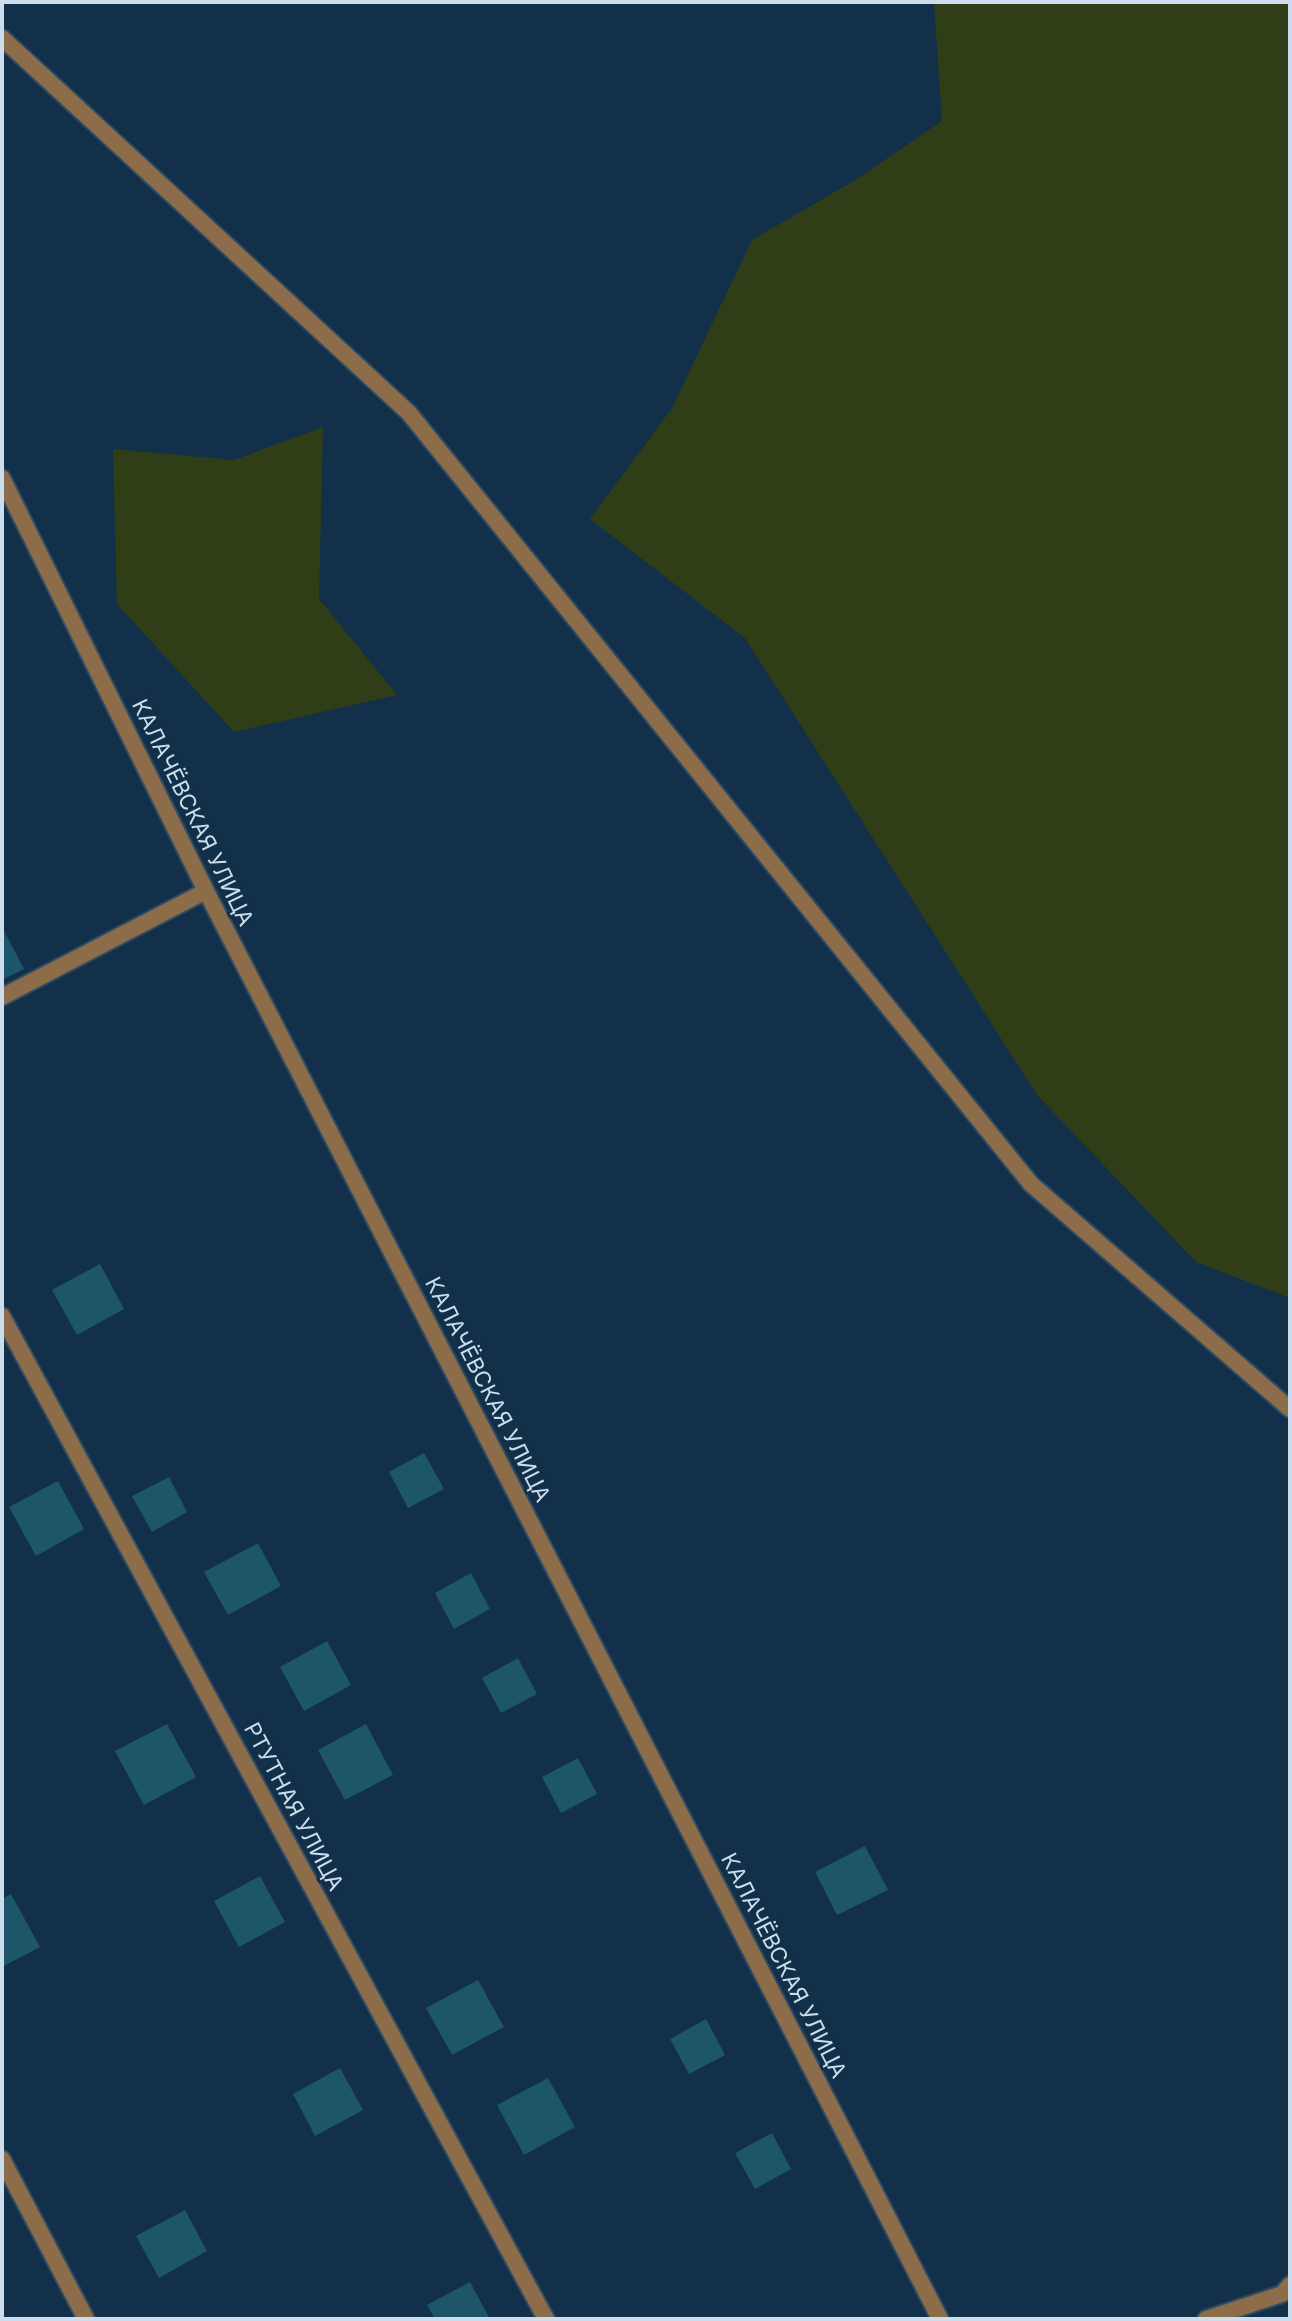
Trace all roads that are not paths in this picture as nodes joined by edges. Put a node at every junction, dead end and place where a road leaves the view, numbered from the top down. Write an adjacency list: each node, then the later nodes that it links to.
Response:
1 (2, 38): 6 (street)
2 (2, 478): 3 (street, КАЛАЧЁВСКАЯ УЛИЦА)
3 (206, 891): 4 (street); 11 (street, КАЛАЧЁВСКАЯ УЛИЦА)
4 (2, 997)
5 (2, 1316): 10 (street, РТУТНАЯ УЛИЦА)
6 (1290, 1409)
7 (2, 2159): 9 (street)
8 (1290, 2285): 12 (street)
9 (86, 2319)
10 (546, 2319)
11 (940, 2319)
12 (1206, 2319)

